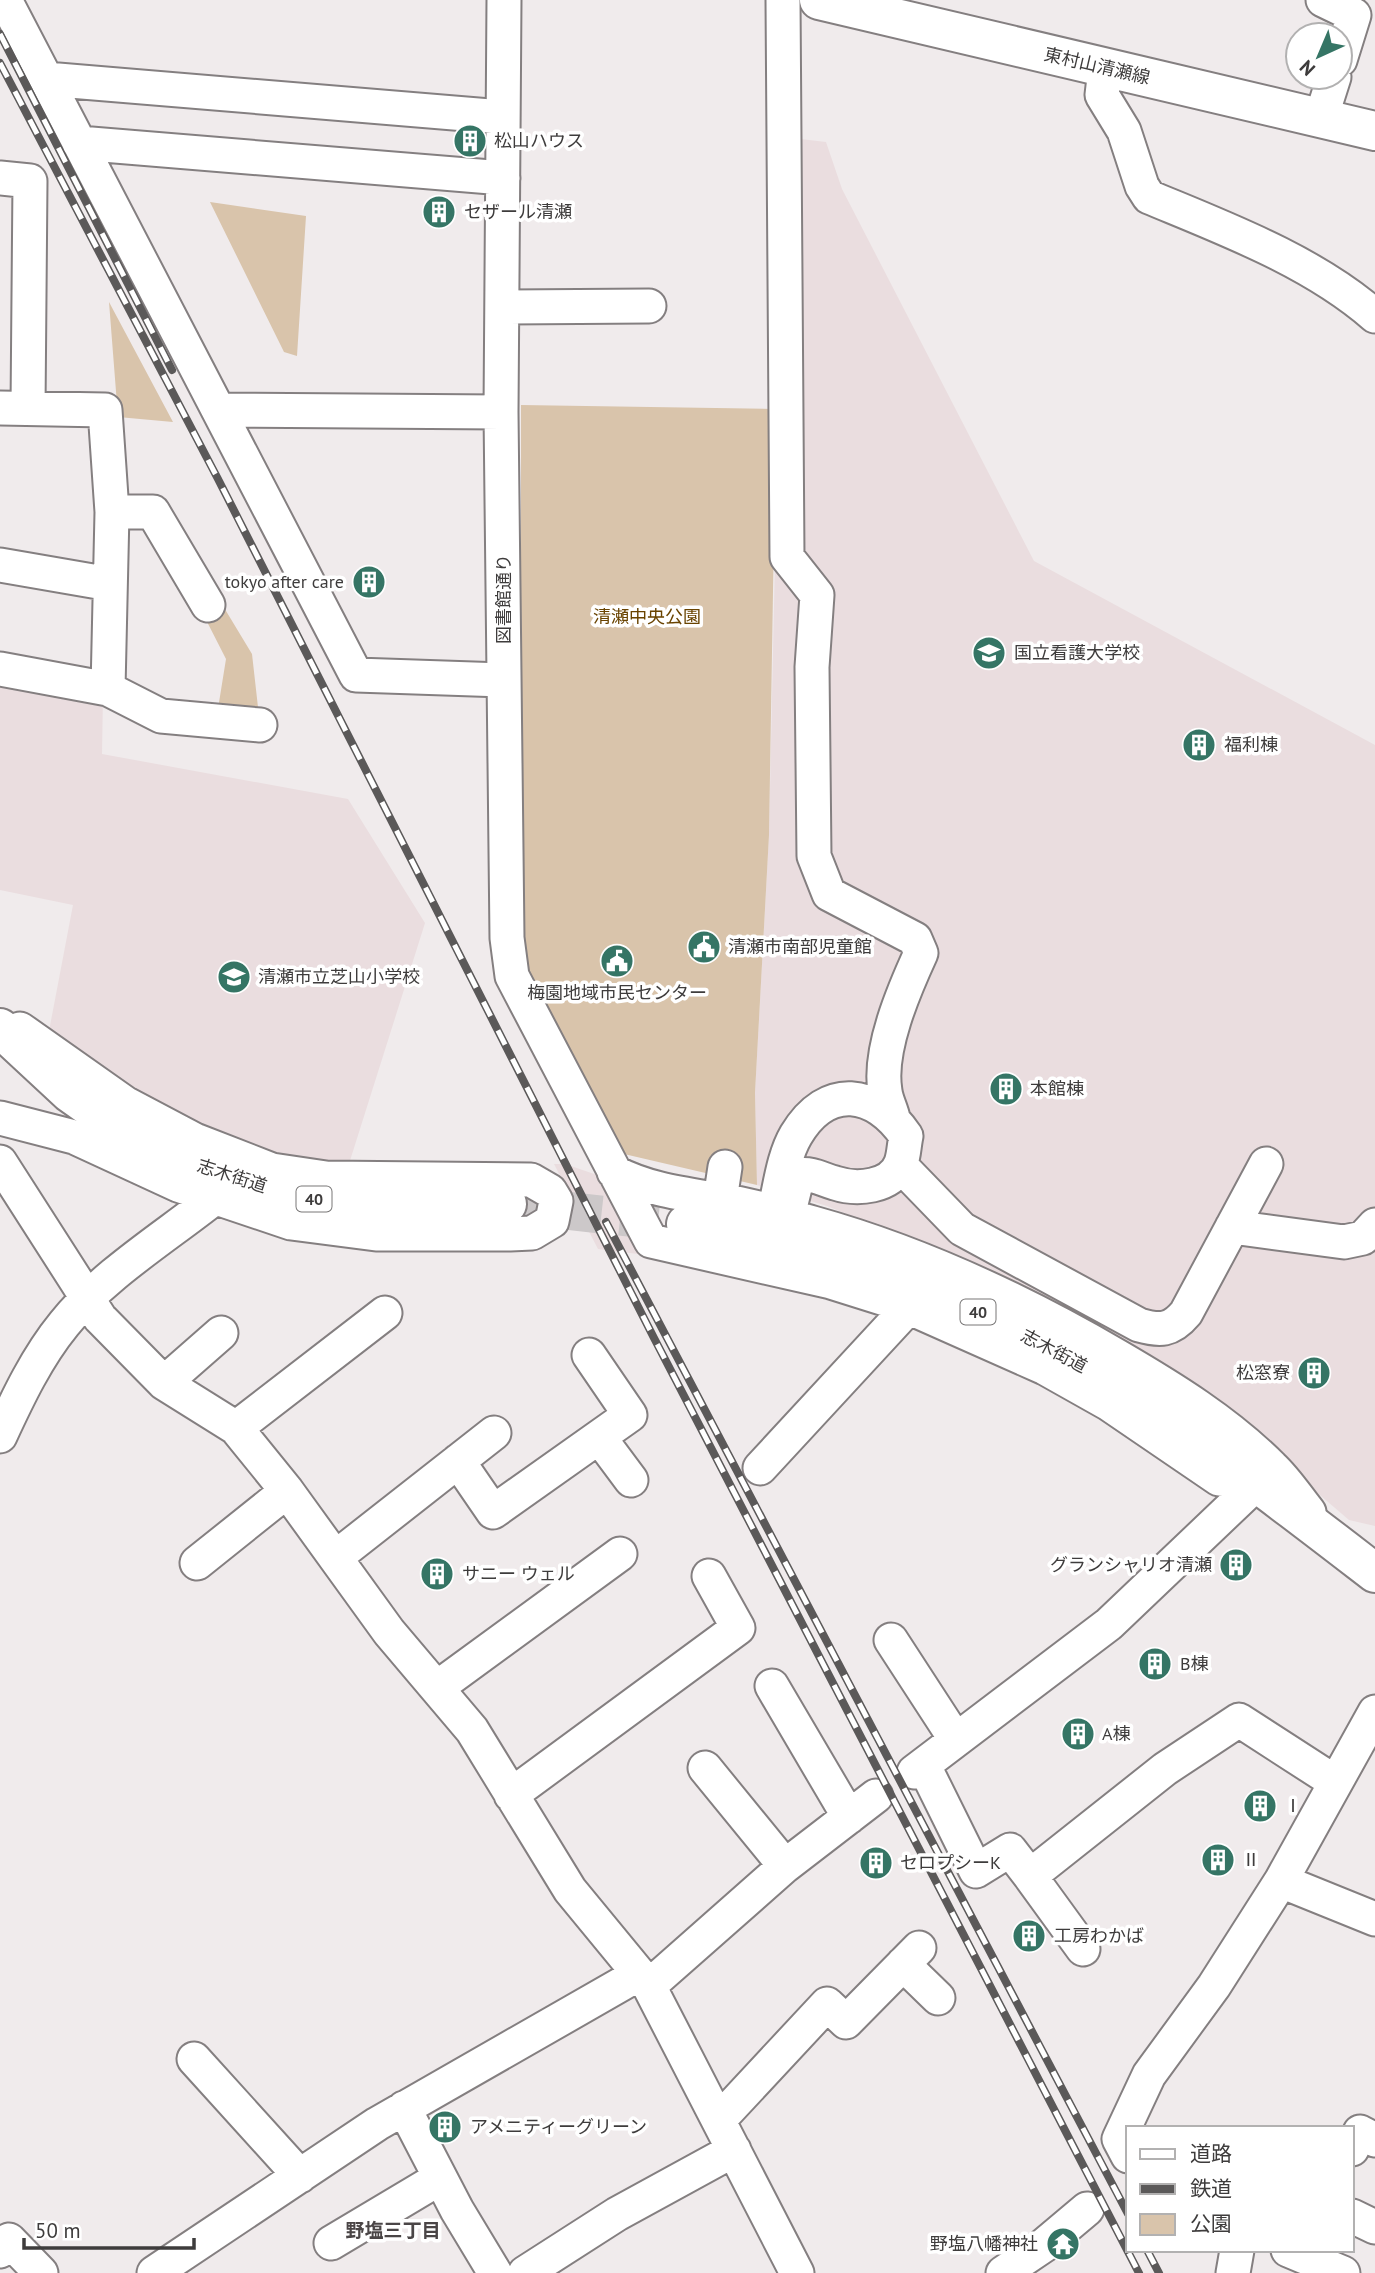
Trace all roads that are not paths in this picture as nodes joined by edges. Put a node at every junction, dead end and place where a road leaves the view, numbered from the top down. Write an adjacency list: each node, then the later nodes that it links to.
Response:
1 (5, 0): 8 (street)
2 (504, 0): 10 (street, 図書館通り)
3 (783, 0): 34 (street)
4 (819, 0): 7 (main road, 東村山清瀬線)
5 (1323, 0): 6 (street)
6 (1359, 8)
7 (1105, 69): 11 (main road, 東村山清瀬線); 18 (street)
8 (46, 79): 10 (street); 13 (street)
9 (1330, 91): 11 (street)
10 (502, 117): 15 (street, 図書館通り)
11 (1321, 118): 12 (main road, 東村山清瀬線)
12 (1375, 131)
13 (79, 143): 15 (street); 20 (street)
14 (0, 178): 19 (street)
15 (503, 178): 17 (street, 図書館通り)
16 (649, 306): 17 (street)
17 (503, 307): 21 (street, 図書館通り)
18 (1375, 316)
19 (14, 408): 22 (street)
20 (219, 410): 21 (street); 27 (street)
21 (501, 412): 27 (street, 図書館通り)
22 (112, 512): 24 (street); 25 (street)
23 (0, 565): 24 (street)
24 (110, 584): 28 (street)
25 (208, 605)
26 (0, 669): 28 (street)
27 (503, 680): 40 (street, 図書館通り)
28 (108, 689): 29 (street)
29 (260, 725)
30 (0, 1017): 42 (street)
31 (0, 1028): 35 (main road, 志木街道 / 40)
32 (0, 1112): 35 (street)
33 (0, 1118): 42 (street)
34 (893, 1118): 38 (street); 45 (street)
35 (132, 1137): 44 (main road, 志木街道 / 40)
36 (0, 1162): 50 (street)
37 (1266, 1164): 48 (street)
38 (900, 1166): 45 (street); 48 (street)
39 (725, 1167): 43 (street)
40 (614, 1172): 41 (street); 49 (street, 図書館通り)
41 (662, 1191): 43 (street); 49 (street)
42 (213, 1199): 50 (street)
43 (720, 1200): 45 (street)
44 (507, 1204)
45 (781, 1214): 65 (street)
46 (686, 1224): 63 (main road, 志木街道 / 40)
47 (1375, 1225): 48 (street)
48 (1232, 1227)
49 (646, 1232): 51 (street)
50 (86, 1300): 55 (street); 58 (street)
51 (908, 1308): 61 (street); 63 (street)
52 (385, 1312): 56 (street)
53 (221, 1333): 55 (street)
54 (589, 1355): 59 (street)
55 (164, 1382): 56 (street)
56 (236, 1429): 64 (street)
57 (494, 1433): 60 (street)
58 (0, 1436)
59 (599, 1437): 60 (street); 62 (street)
60 (458, 1461): 67 (street)
61 (760, 1468)
62 (631, 1480)
63 (1256, 1484): 65 (main road, 志木街道 / 40); 75 (street)
64 (287, 1492): 67 (street); 68 (street)
65 (1331, 1540): 69 (main road, 志木街道 / 40)
66 (620, 1554): 73 (street)
67 (336, 1557): 73 (street)
68 (197, 1563)
69 (1371, 1566)
70 (709, 1576): 78 (street)
71 (891, 1640): 75 (street)
72 (772, 1686): 80 (street)
73 (438, 1687): 78 (street)
74 (1375, 1712): 77 (street)
75 (956, 1740): 82 (street)
76 (705, 1768): 81 (street)
77 (1335, 1782): 82 (street); 83 (street)
78 (510, 1795): 86 (street)
79 (876, 1796): 80 (street)
80 (849, 1817): 81 (street)
81 (785, 1866): 86 (street)
82 (1030, 1876): 85 (street)
83 (1280, 1881): 84 (street); 94 (street)
84 (1374, 1915)
85 (1083, 1949)
86 (644, 1980): 89 (street); 90 (street)
87 (938, 1998): 90 (street)
88 (194, 2059): 95 (street)
89 (404, 2108): 95 (street); 96 (street)
90 (719, 2120): 93 (street)
91 (1375, 2140): 92 (street)
92 (1354, 2145)
93 (734, 2150): 107 (street); 108 (street)
94 (1126, 2153)
95 (300, 2176): 105 (street)
96 (440, 2178): 100 (street); 106 (street)
97 (1087, 2209): 109 (street)
98 (1354, 2217): 99 (street)
99 (1375, 2227)
100 (331, 2244)
101 (0, 2251): 104 (street)
102 (1237, 2252): 110 (street)
103 (1293, 2252): 111 (street)
104 (41, 2273)
105 (154, 2273)
106 (495, 2273)
107 (525, 2273)
108 (797, 2273)
109 (1003, 2273)
110 (1233, 2273)
111 (1343, 2273)

